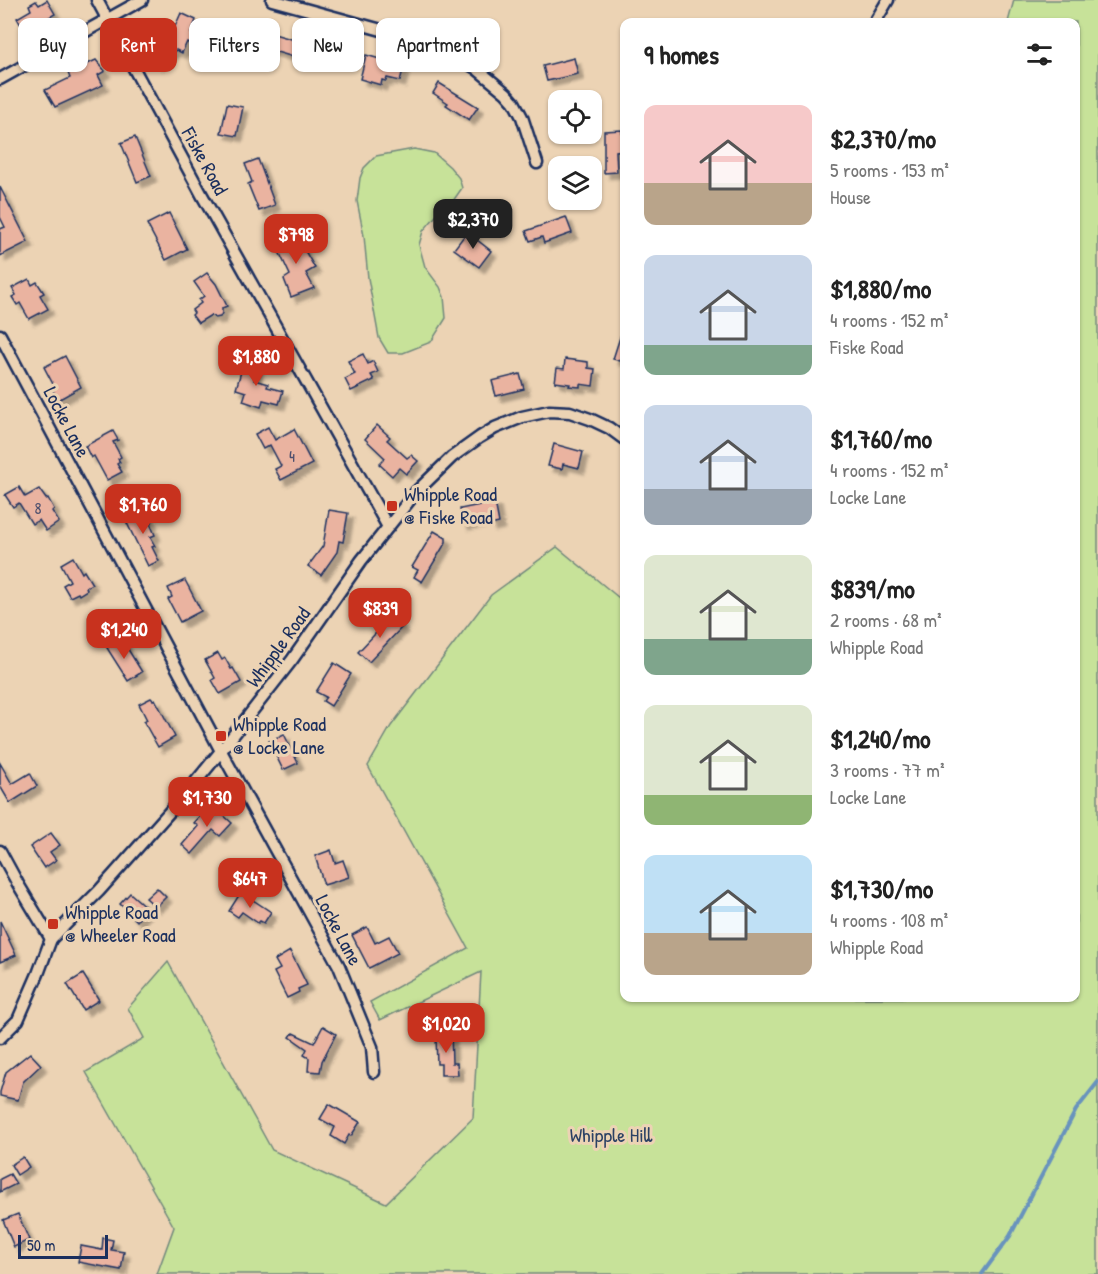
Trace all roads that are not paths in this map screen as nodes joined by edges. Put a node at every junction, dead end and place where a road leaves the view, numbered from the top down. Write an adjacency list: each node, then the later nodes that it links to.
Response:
1 (97, 0): 5 (street, Fiske Road)
2 (142, 0): 6 (street)
3 (272, 0): 11 (street)
4 (888, 0): 7 (street)
5 (106, 18)
6 (109, 18)
7 (877, 18)
8 (100, 23): 10 (street)
9 (136, 72): 14 (street, Fiske Road)
10 (0, 79)
11 (537, 164)
12 (0, 335): 15 (street, Locke Lane)
13 (620, 436): 14 (street, Whipple Road)
14 (388, 527): 15 (street, Whipple Road)
15 (221, 751): 17 (street, Whipple Road); 19 (street, Locke Lane)
16 (0, 851): 17 (street)
17 (51, 939): 18 (street, Whipple Road)
18 (0, 1038)
19 (374, 1072)

